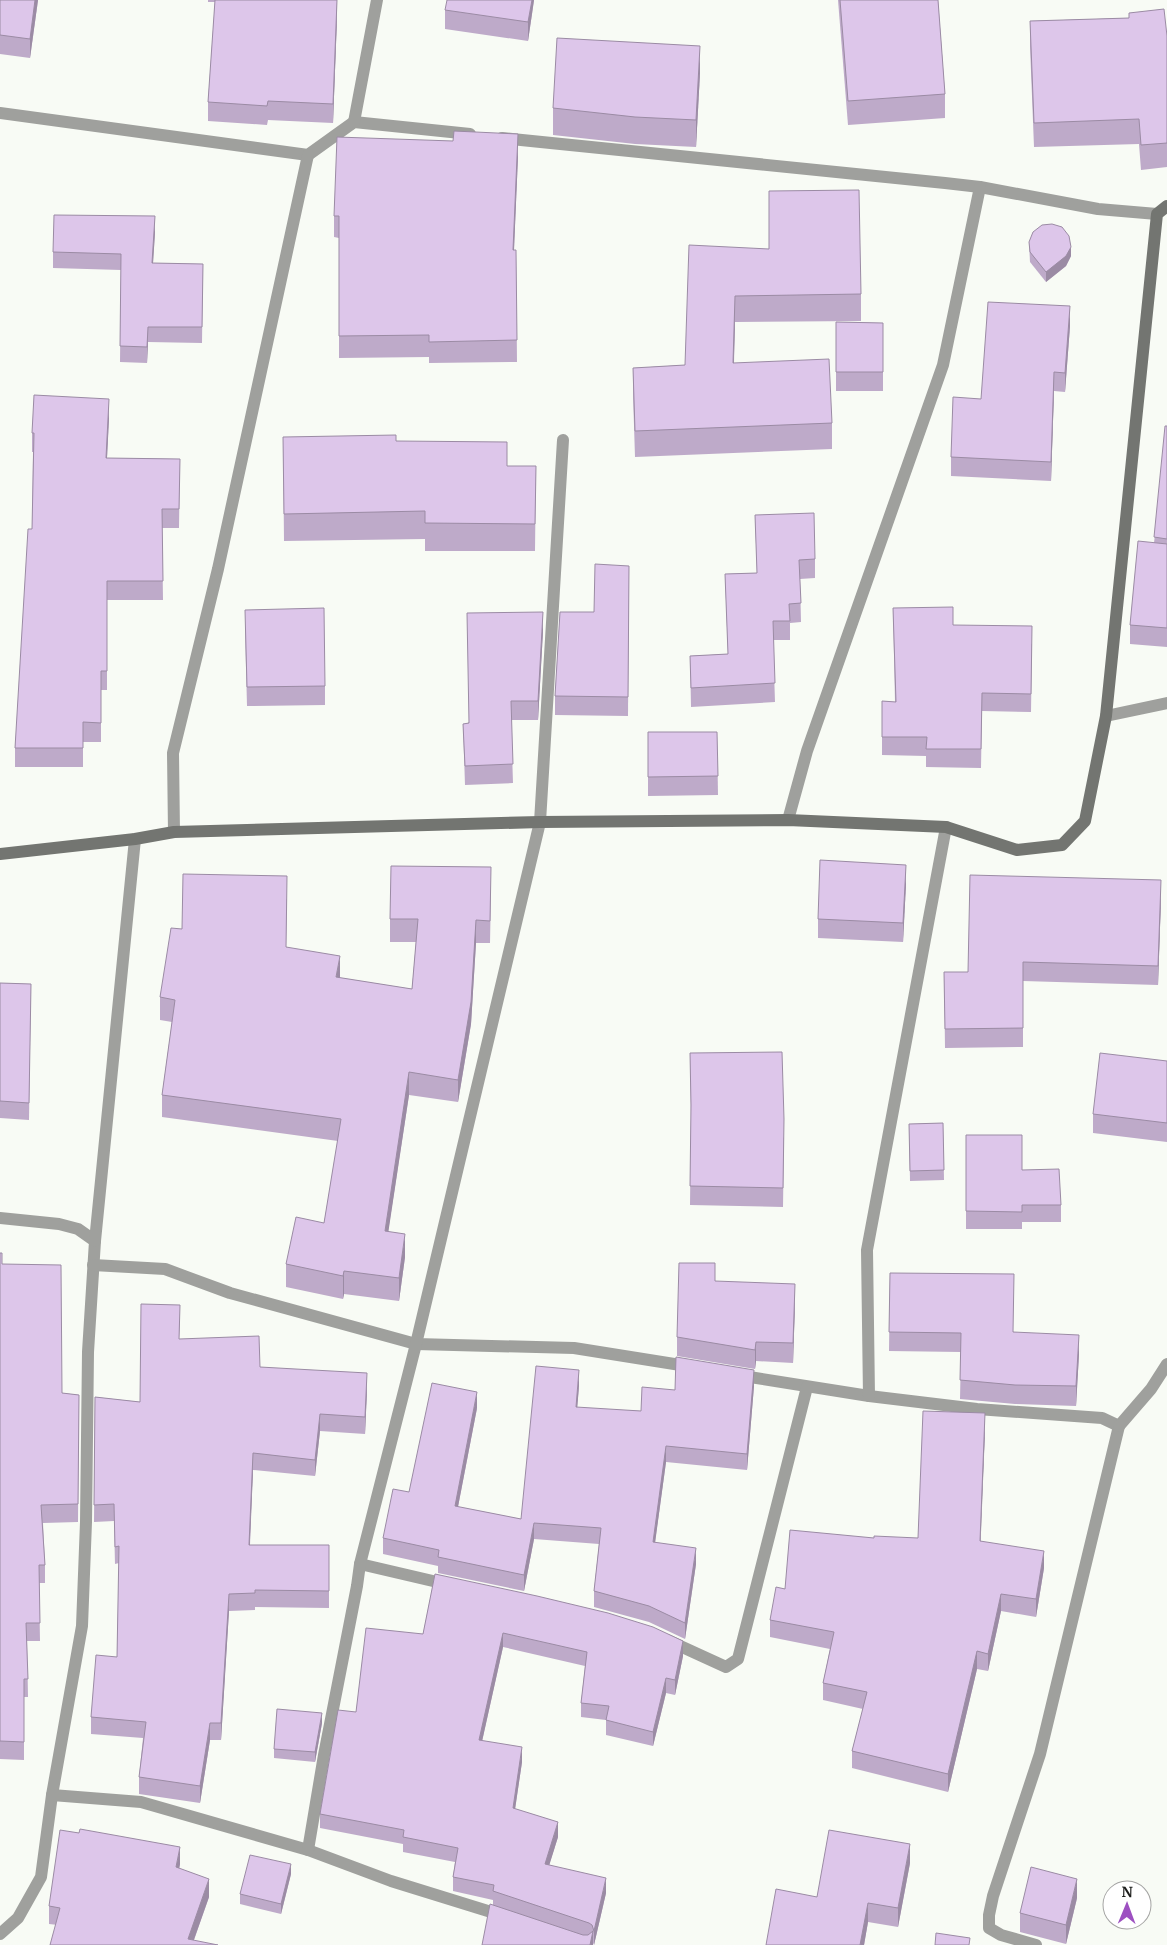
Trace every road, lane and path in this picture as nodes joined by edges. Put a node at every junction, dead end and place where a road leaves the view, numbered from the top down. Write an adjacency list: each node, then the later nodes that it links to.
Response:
1 (376, 0): 3 (street)
2 (0, 112): 4 (street)
3 (354, 122): 4 (street); 5 (street)
4 (308, 155): 14 (street)
5 (980, 187): 7 (street); 11 (street)
6 (1167, 206): 7 (main road)
7 (1157, 214): 10 (main road)
8 (563, 440): 12 (street)
9 (1167, 703): 10 (street)
10 (1106, 716): 13 (main road)
11 (788, 820): 12 (main road); 13 (main road)
12 (540, 822): 14 (main road); 20 (street)
13 (946, 827): 25 (street)
14 (174, 832): 15 (main road)
15 (135, 839): 16 (main road); 18 (street)
16 (0, 854)
17 (0, 1218): 18 (street)
18 (95, 1241): 19 (street)
19 (93, 1265): 20 (street); 30 (street)
20 (416, 1344): 22 (street); 27 (street)
21 (1167, 1364): 26 (street)
22 (708, 1370)
23 (727, 1373): 24 (street)
24 (808, 1387): 25 (street); 29 (street)
25 (869, 1396): 26 (street)
26 (1120, 1426): 34 (street)
27 (360, 1564): 28 (street); 31 (street)
28 (460, 1587)
29 (656, 1635)
30 (52, 1795): 31 (street); 33 (street)
31 (308, 1850): 32 (street)
32 (518, 1921)
33 (0, 1934)
34 (1036, 1945)

